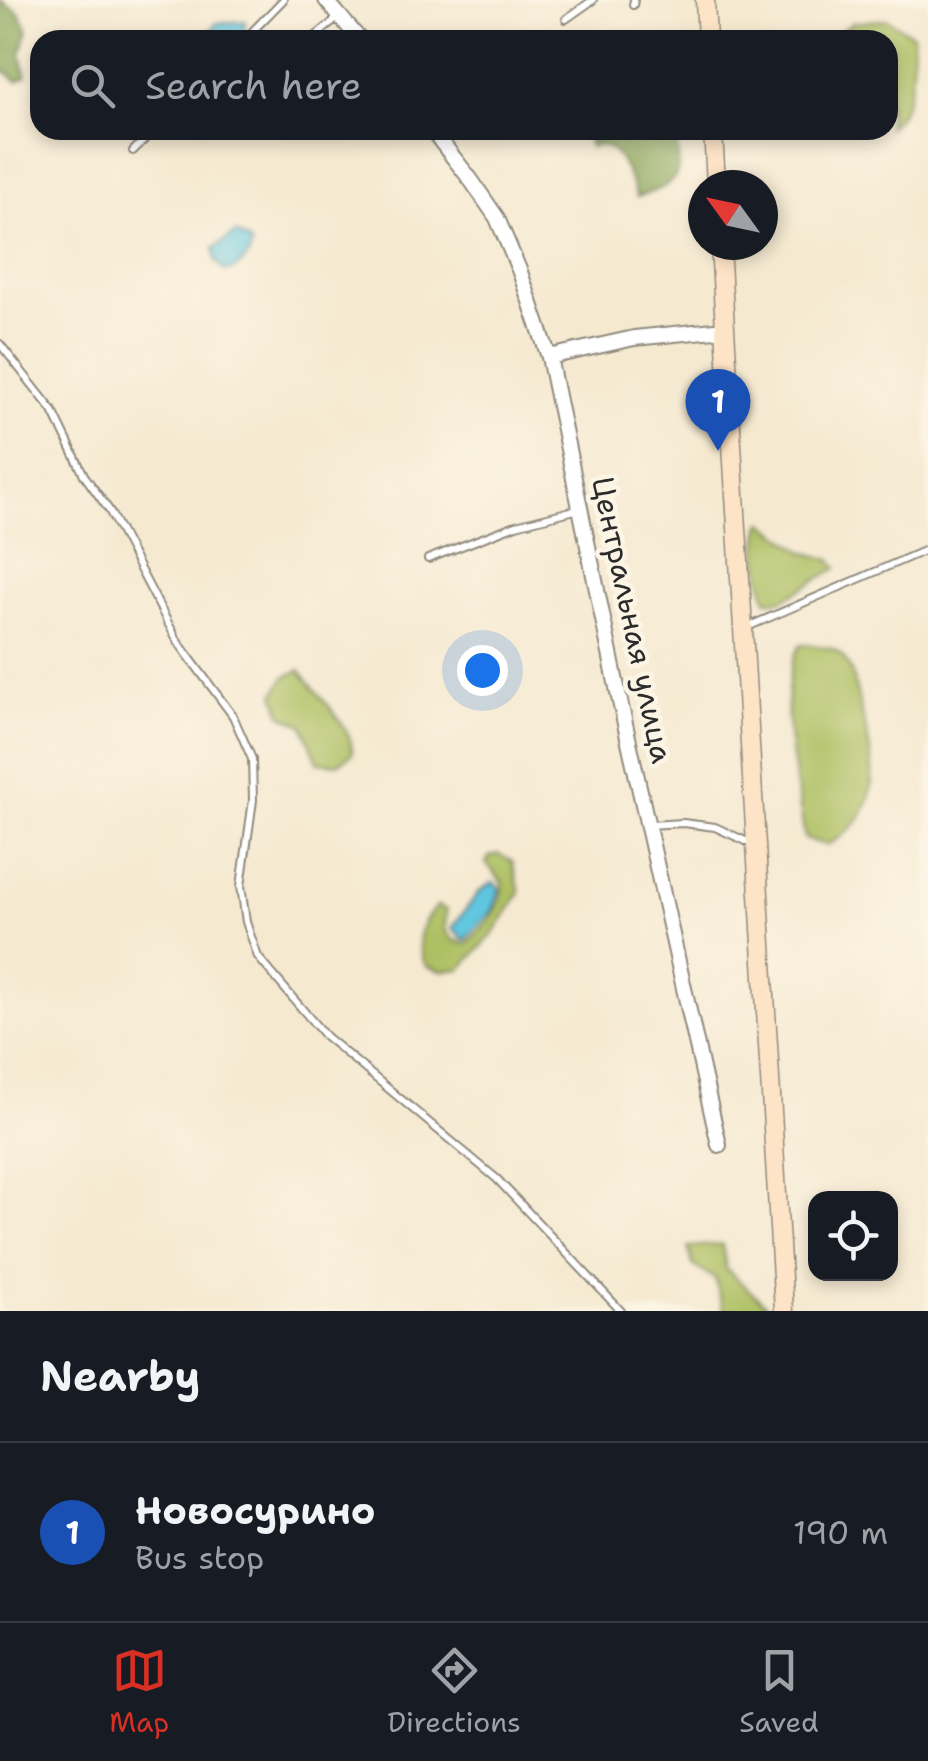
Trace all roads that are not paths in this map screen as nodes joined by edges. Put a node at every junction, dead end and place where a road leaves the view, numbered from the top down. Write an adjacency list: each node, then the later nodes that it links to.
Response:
1 (284, 0): 7 (lane)
2 (326, 0): 5 (street)
3 (593, 0): 6 (lane)
4 (705, 0): 10 (main road)
5 (340, 16): 8 (lane); 9 (street)
6 (566, 19)
7 (254, 30)
8 (323, 30)
9 (352, 30)
10 (707, 30)
11 (144, 140): 14 (lane)
12 (440, 140): 19 (street, Центральная улица)
13 (714, 140): 15 (main road)
14 (133, 151)
15 (715, 170)
16 (721, 260): 17 (main road)
17 (725, 329): 19 (street); 23 (main road)
18 (0, 344): 27 (lane)
19 (549, 357): 20 (street, Центральная улица)
20 (581, 508): 22 (lane); 24 (street, Центральная улица)
21 (928, 550): 23 (lane)
22 (428, 559)
23 (744, 628): 25 (main road)
24 (647, 825): 25 (lane); 26 (street, Центральная улица)
25 (756, 844): 28 (main road)
26 (719, 1145)
27 (621, 1311)
28 (784, 1311)

